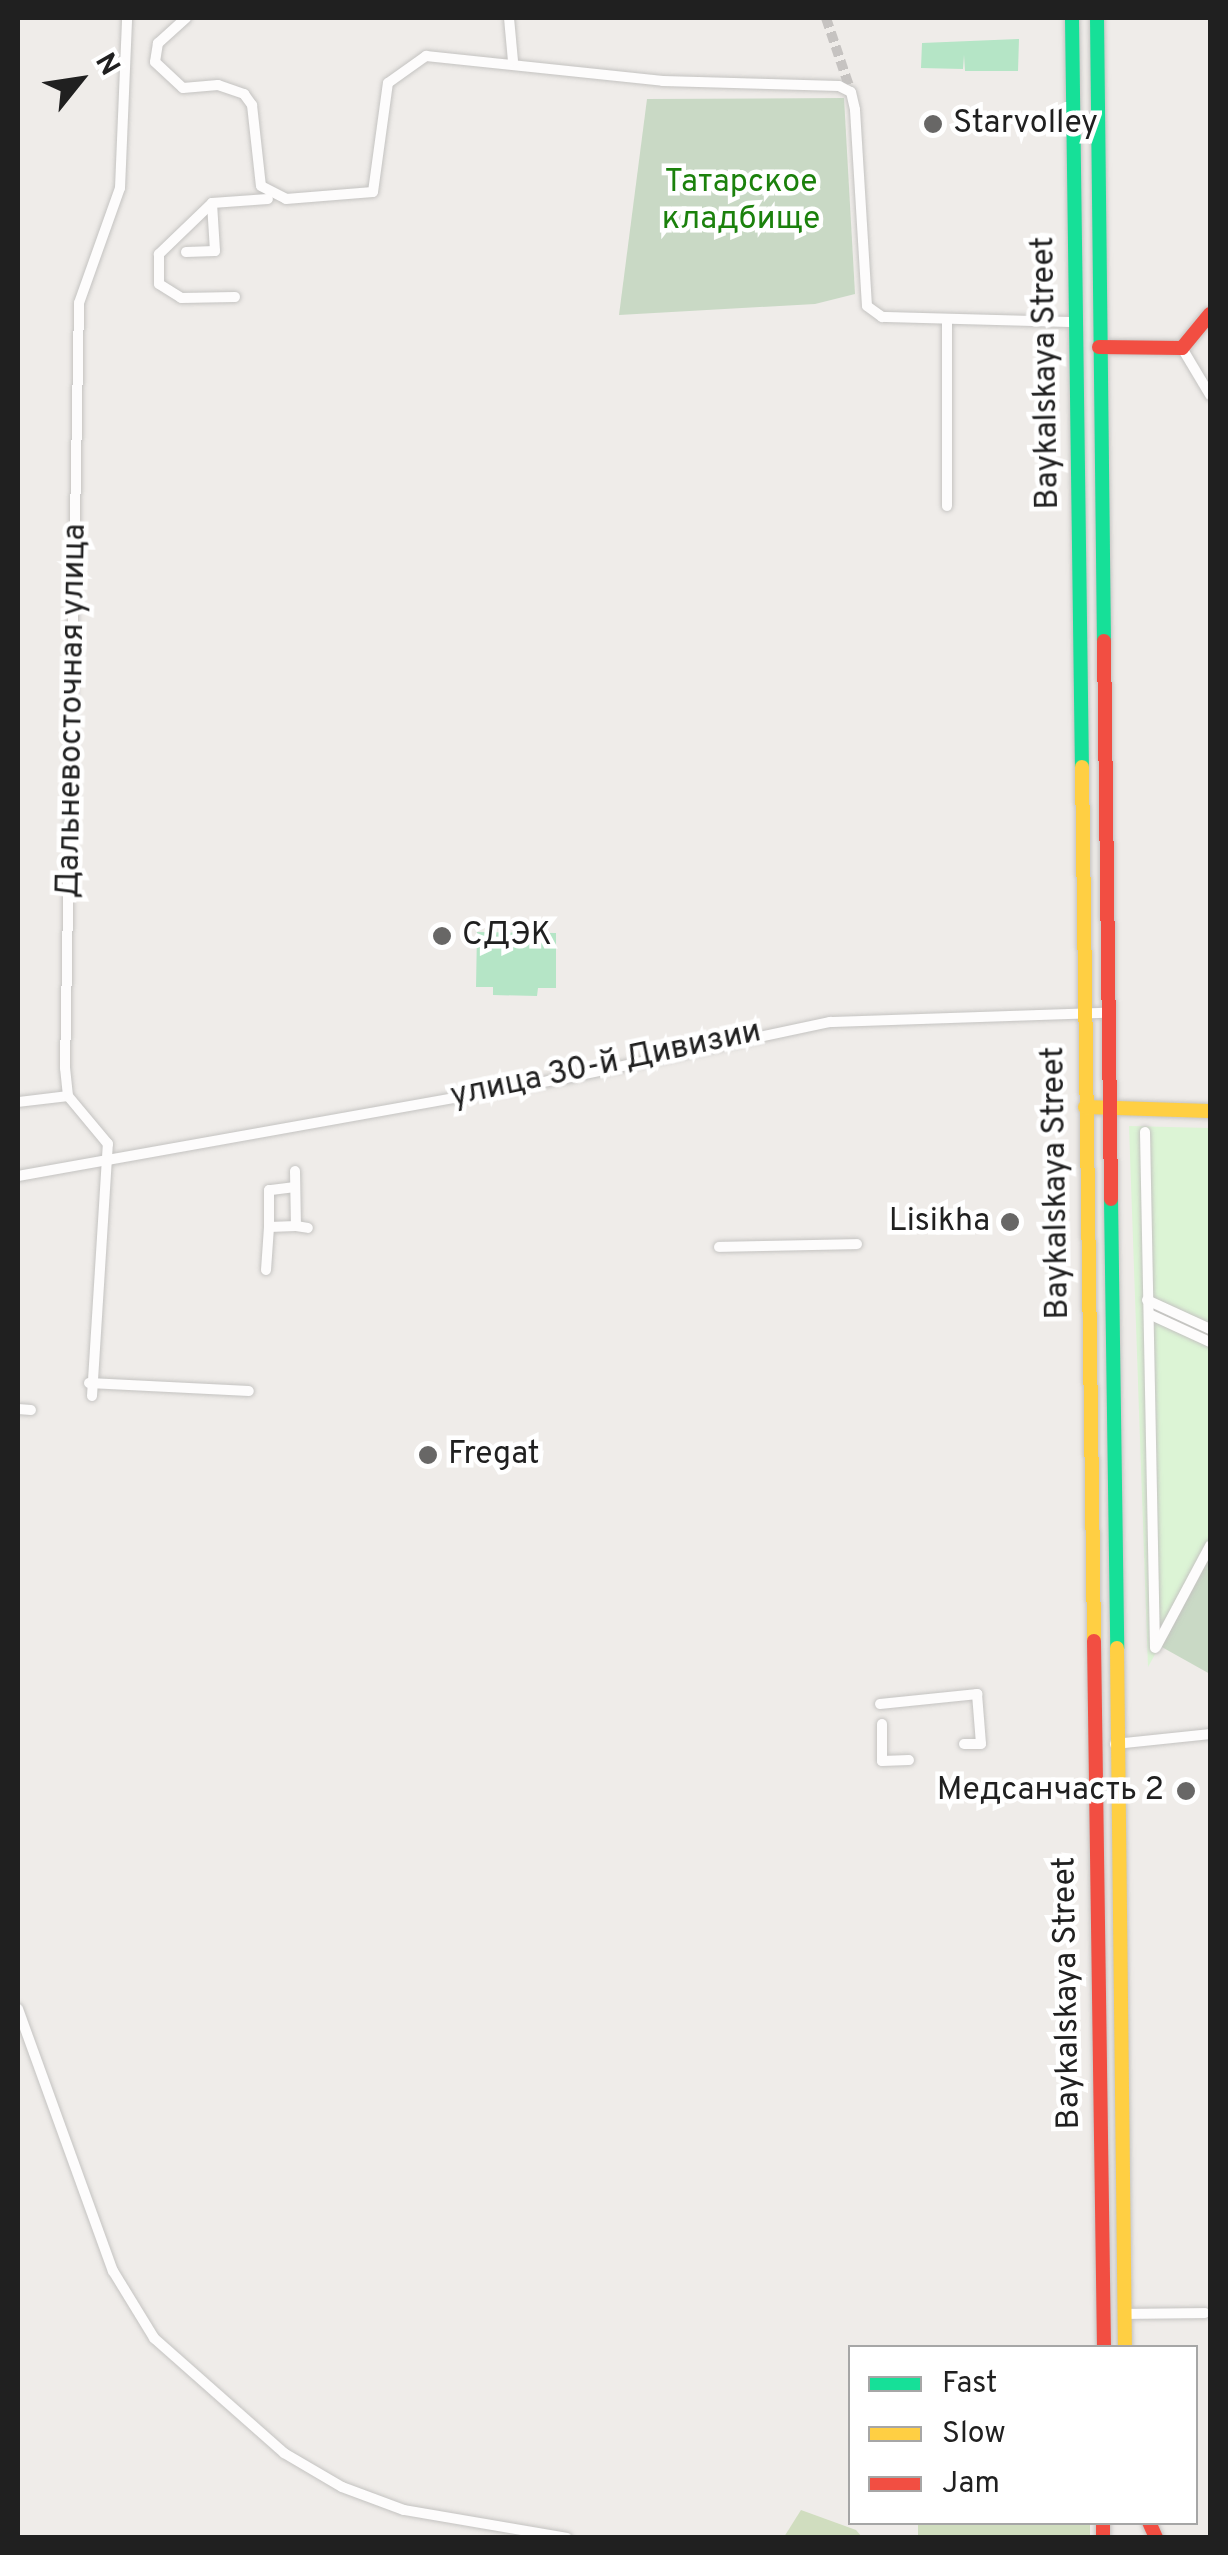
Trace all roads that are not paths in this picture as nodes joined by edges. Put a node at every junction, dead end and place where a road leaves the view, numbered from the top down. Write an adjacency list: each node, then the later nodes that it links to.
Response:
1 (127, 18): 6 (street, Дальневосточная улица)
2 (186, 18): 7 (street)
3 (509, 18): 8 (street)
4 (1072, 18): 15 (main road, Baykalskaya Street)
5 (1097, 18): 16 (main road, Baykalskaya Street)
6 (128, 60): 7 (street); 22 (street, Дальневосточная улица)
7 (155, 62): 8 (street)
8 (513, 62): 14 (street)
9 (268, 199): 10 (street)
10 (212, 203): 11 (street); 12 (street)
11 (186, 252)
12 (235, 297)
13 (1210, 314): 17 (main road)
14 (947, 320): 15 (street); 19 (street)
15 (1074, 322): 21 (main road, Baykalskaya Street)
16 (1098, 346): 17 (main road); 20 (main road, Baykalskaya Street)
17 (1182, 348): 18 (street)
18 (1210, 395)
19 (947, 506)
20 (1108, 1013): 21 (street, улица 30-й Дивизии); 25 (main road, Baykalskaya Street)
21 (1082, 1014): 24 (main road, Baykalskaya Street); 28 (street, улица 30-й Дивизии)
22 (68, 1096): 23 (street); 28 (street)
23 (18, 1102)
24 (1085, 1107): 25 (main road); 55 (main road, Baykalskaya Street)
25 (1110, 1107): 26 (main road); 50 (main road, Baykalskaya Street)
26 (1210, 1111)
27 (1145, 1132): 36 (street)
28 (107, 1158): 30 (street, улица 30-й Дивизии); 40 (street)
29 (295, 1170): 31 (street)
30 (18, 1176)
31 (296, 1187): 32 (street); 32 (street)
32 (270, 1227): 35 (street)
33 (857, 1244): 34 (street)
34 (718, 1246)
35 (266, 1270)
36 (1148, 1300): 37 (street); 38 (street)
37 (1149, 1314): 39 (street); 45 (street)
38 (1210, 1329)
39 (1210, 1342)
40 (89, 1383): 41 (street); 42 (street)
41 (250, 1391)
42 (92, 1396)
43 (18, 1409): 44 (street)
44 (31, 1410)
45 (1210, 1546)
46 (880, 1704): 49 (street)
47 (882, 1724): 51 (street)
48 (1210, 1734): 50 (street)
49 (964, 1744)
50 (1115, 1744): 54 (main road, Baykalskaya Street)
51 (910, 1760)
52 (18, 2009): 57 (street)
53 (1205, 2313): 54 (street)
54 (1125, 2314): 56 (main road, Baykalskaya Street)
55 (1104, 2345)
56 (1125, 2345)
57 (567, 2538)

